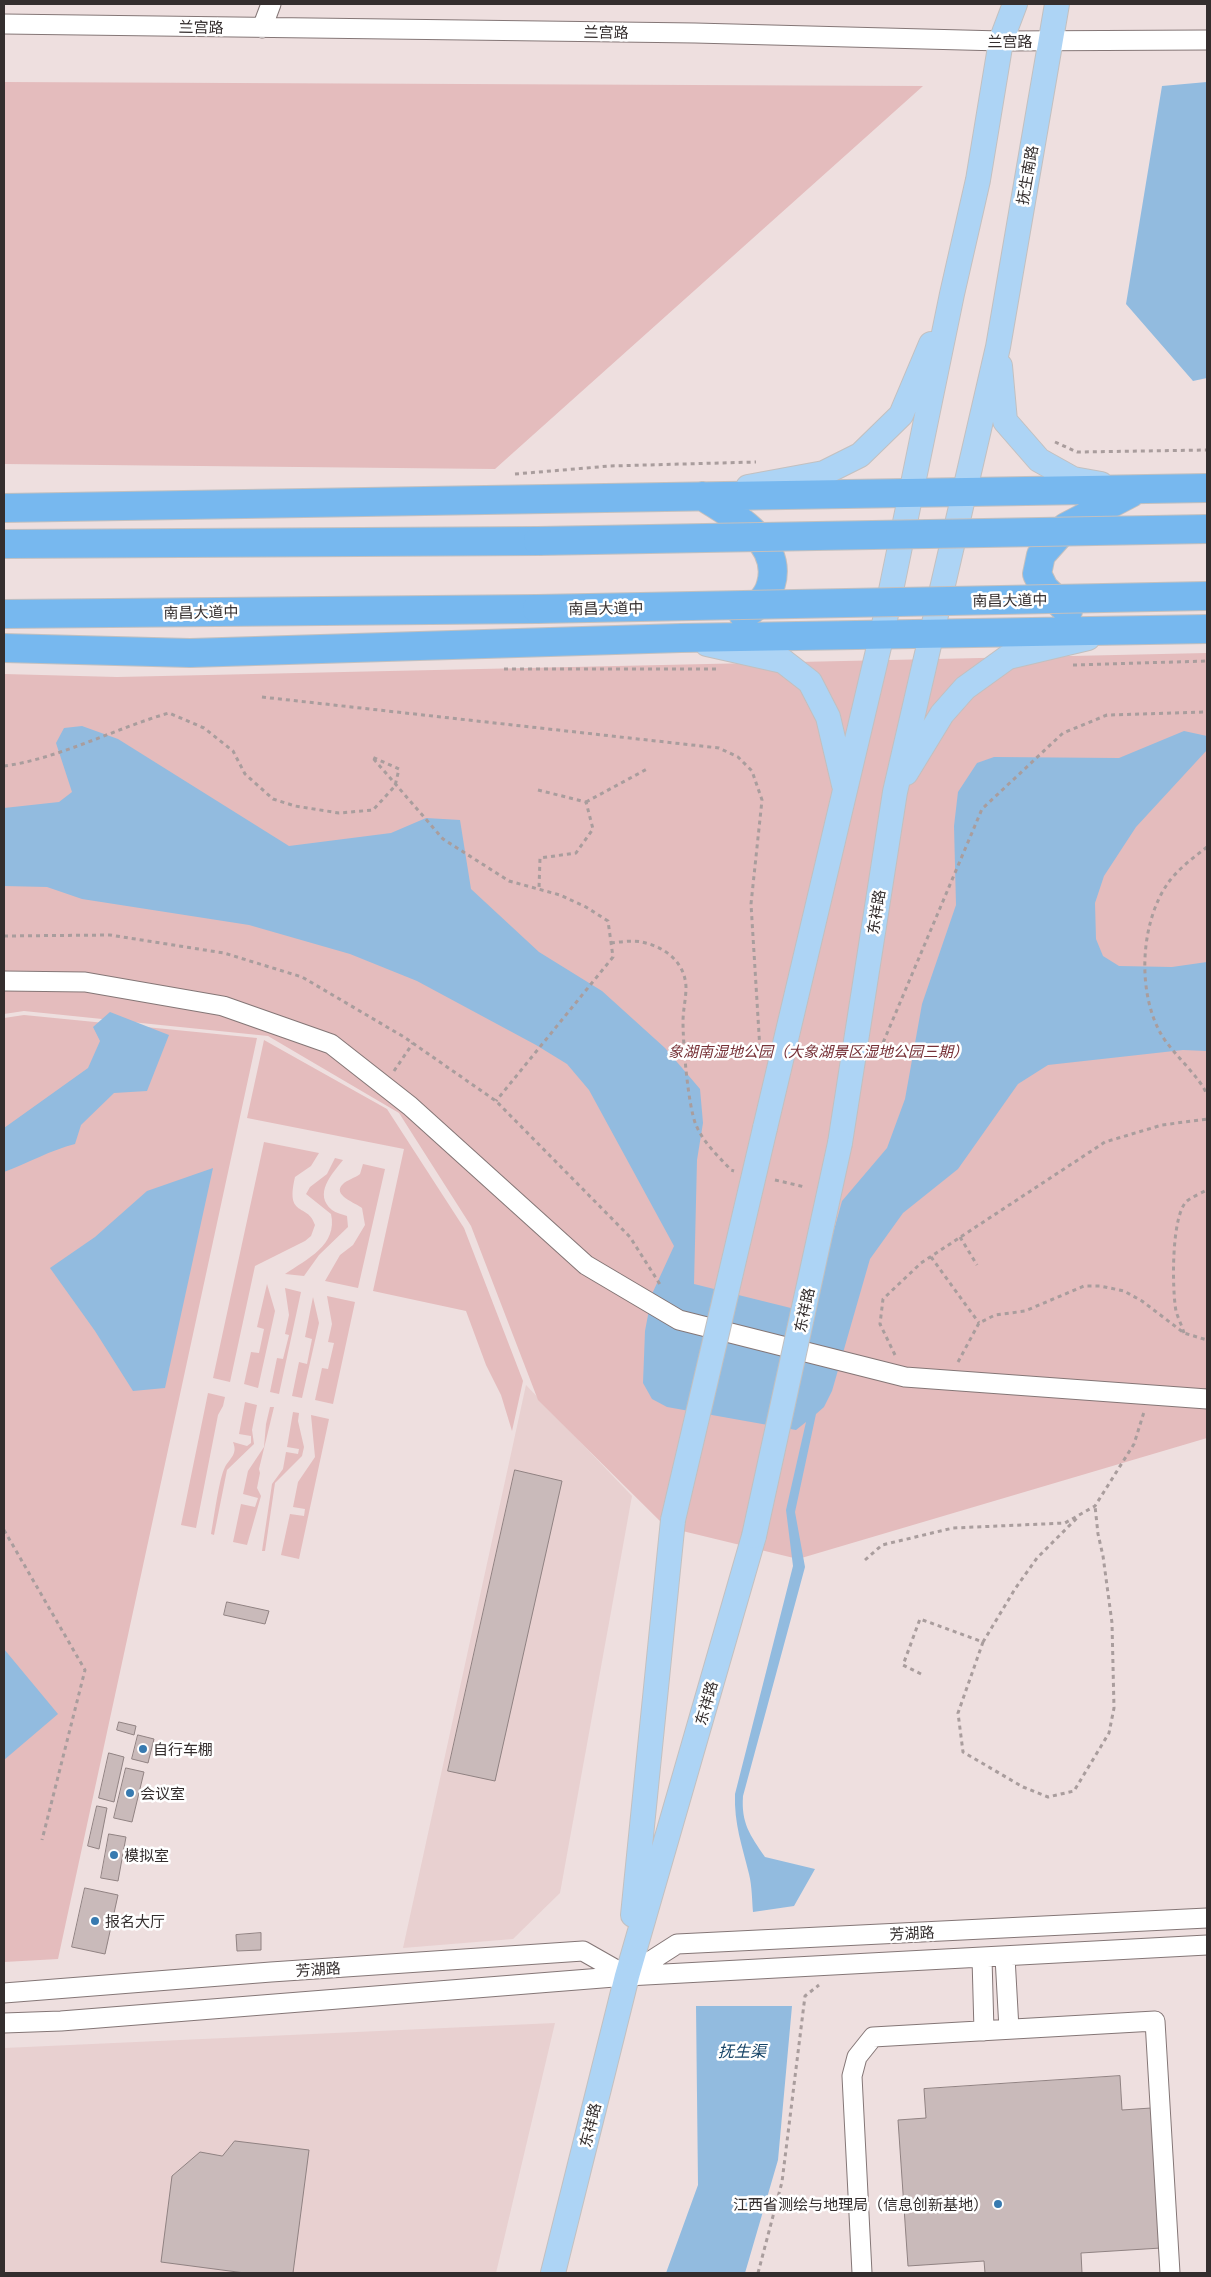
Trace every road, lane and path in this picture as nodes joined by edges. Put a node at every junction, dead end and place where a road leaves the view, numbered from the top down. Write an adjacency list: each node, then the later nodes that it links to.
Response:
1 (271, 4): 5 (street)
2 (1015, 4): 8 (main road)
3 (1057, 4): 6 (main road, 抚生南路)
4 (4, 24): 5 (street, 兰宫路)
5 (262, 28): 8 (street, 兰宫路)
6 (1049, 40): 7 (street, 兰宫路); 8 (street, 兰宫路); 10 (main road, 抚生南路)
7 (1207, 40)
8 (1002, 41): 9 (main road)
9 (952, 294): 18 (main road, 东祥路); 19 (main road)
10 (998, 347): 11 (main road); 17 (main road, 东祥路)
11 (1024, 442): 12 (path); 16 (main road)
12 (1207, 450)
13 (765, 462): 14 (path)
14 (507, 475)
15 (1207, 488): 16 (highway)
16 (1135, 491): 17 (highway); 26 (highway)
17 (965, 493): 18 (highway); 27 (main road, 东祥路)
18 (910, 494): 19 (highway); 28 (main road, 东祥路)
19 (702, 496): 20 (highway); 29 (highway)
20 (4, 508)
21 (1207, 529): 22 (highway, bridge)
22 (4, 544)
23 (1207, 596): 24 (highway, 南昌大道中, bridge)
24 (4, 614)
25 (1207, 628): 26 (highway)
26 (1120, 630): 27 (highway); 40 (main road)
27 (933, 633): 28 (highway); 40 (main road, 东祥路)
28 (882, 634): 29 (highway); 39 (main road, 东祥路)
29 (681, 638): 30 (highway); 39 (main road)
30 (4, 648)
31 (1207, 661): 32 (path)
32 (1064, 665)
33 (262, 697): 47 (path)
34 (1207, 712): 48 (path)
35 (4, 766): 37 (path)
36 (647, 769): 41 (path)
37 (395, 786): 37 (path); 43 (path)
38 (538, 790): 41 (path)
39 (846, 790): 82 (main road, 东祥路, bridge)
40 (895, 792): 82 (main road, 东祥路, bridge)
41 (586, 802): 43 (path)
42 (1207, 847): 50 (path)
43 (539, 889): 44 (path)
44 (611, 943): 52 (path); 57 (path)
45 (4, 981): 49 (street)
46 (413, 1043): 49 (path)
47 (761, 1060)
48 (875, 1062)
49 (384, 1086): 67 (street)
50 (1206, 1090): 51 (path)
51 (1207, 1095)
52 (496, 1101)
53 (1207, 1114): 54 (path)
54 (1202, 1118): 55 (path); 56 (path); 61 (path)
55 (1207, 1118)
56 (1207, 1123)
57 (740, 1172)
58 (768, 1178): 59 (path)
59 (805, 1187)
60 (1207, 1190): 65 (path)
61 (960, 1238): 62 (path); 63 (path)
62 (930, 1257): 64 (path); 67 (path)
63 (977, 1265)
64 (979, 1323): 65 (path); 68 (path)
65 (1184, 1333): 66 (path)
66 (1207, 1340)
67 (904, 1376): 68 (street)
68 (950, 1380): 69 (street)
69 (1149, 1395): 70 (street); 71 (path)
70 (1207, 1399)
71 (1095, 1506): 72 (path); 75 (path)
72 (1081, 1514): 74 (path); 75 (path)
73 (4, 1530): 77 (path)
74 (865, 1560)
75 (983, 1642): 76 (path)
76 (920, 1674)
77 (42, 1840)
78 (1207, 1918): 82 (street, 芳湖路)
79 (1207, 1946): 80 (street, 芳湖路)
80 (1006, 1957): 81 (street, 芳湖路); 86 (street)
81 (982, 1958): 82 (street, 芳湖路); 87 (street)
82 (627, 1976): 84 (street, 芳湖路); 85 (street, 芳湖路); 88 (main road, 东祥路)
83 (822, 1982): 89 (path)
84 (4, 1993)
85 (4, 2023)
86 (1010, 2029): 87 (street); 91 (street)
87 (984, 2031): 90 (street)
88 (553, 2273)
89 (758, 2273)
90 (862, 2273)
91 (1170, 2273)

